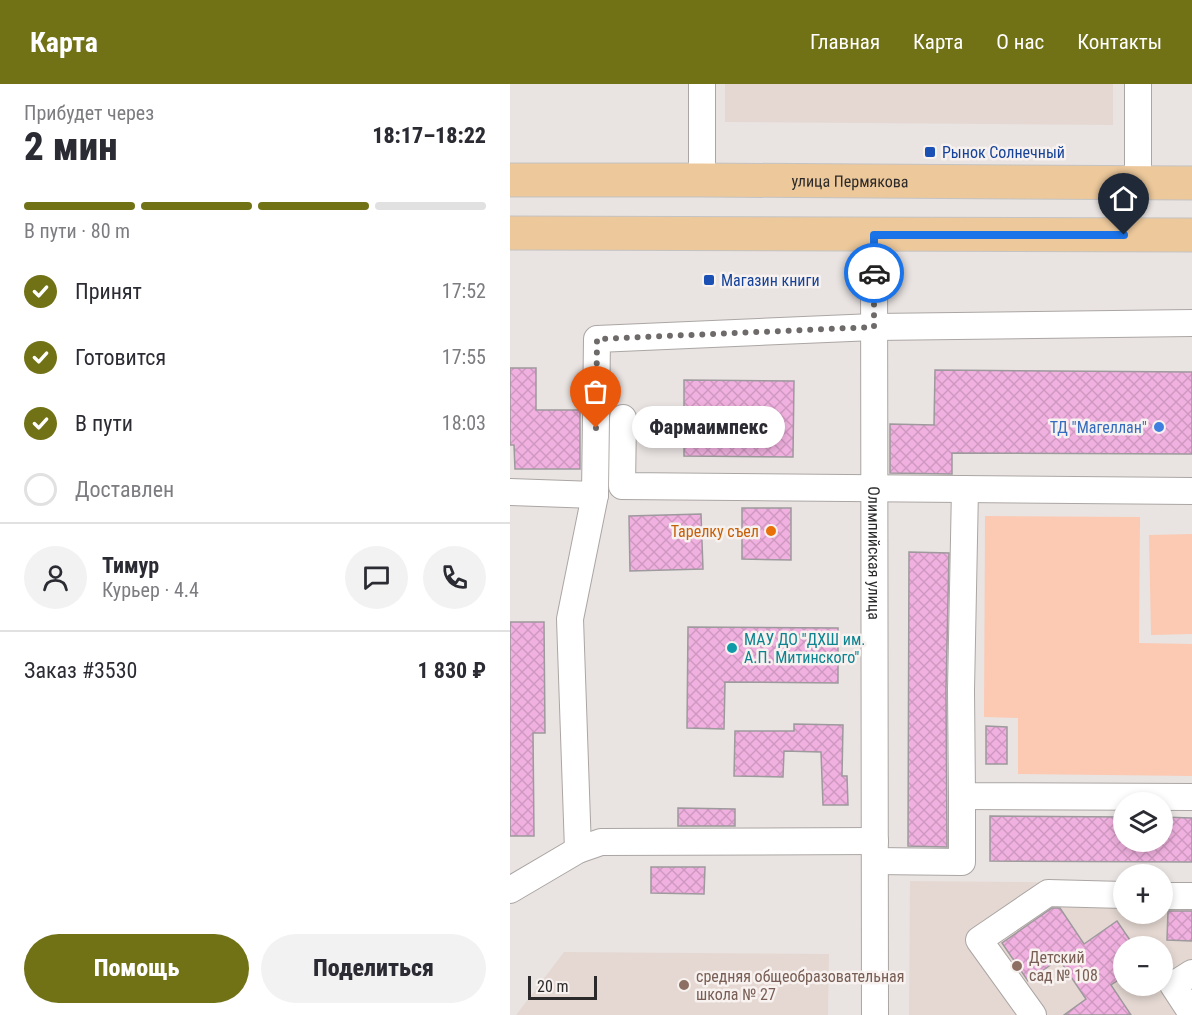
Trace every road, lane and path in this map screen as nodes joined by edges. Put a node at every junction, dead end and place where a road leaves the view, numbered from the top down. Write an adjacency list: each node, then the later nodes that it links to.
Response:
1 (702, 84): 4 (street)
2 (1138, 84): 5 (street)
3 (510, 180): 4 (main road, улица Пермякова)
4 (702, 180): 5 (main road, улица Пермякова)
5 (1137, 183): 6 (main road, улица Пермякова)
6 (1192, 183)
7 (510, 233): 8 (main road)
8 (874, 235): 9 (main road); 11 (street, Олимпийская улица)
9 (1192, 236)
10 (1192, 322): 11 (street)
11 (874, 327): 13 (street, Олимпийская улица); 17 (street)
12 (622, 418): 13 (street)
13 (875, 488): 14 (street); 21 (street, Олимпийская улица)
14 (965, 489): 15 (street); 18 (street)
15 (1192, 491)
16 (510, 492): 17 (street)
17 (595, 495): 20 (street)
18 (962, 795): 19 (street); 21 (street)
19 (1192, 797)
20 (578, 850): 21 (street); 22 (street)
21 (875, 851): 28 (street, Олимпийская улица)
22 (510, 890)
23 (1113, 895): 29 (street)
24 (1173, 896): 25 (street)
25 (1192, 896)
26 (1192, 974): 27 (street)
27 (1192, 1014)
28 (875, 1015)
29 (1033, 1015)

